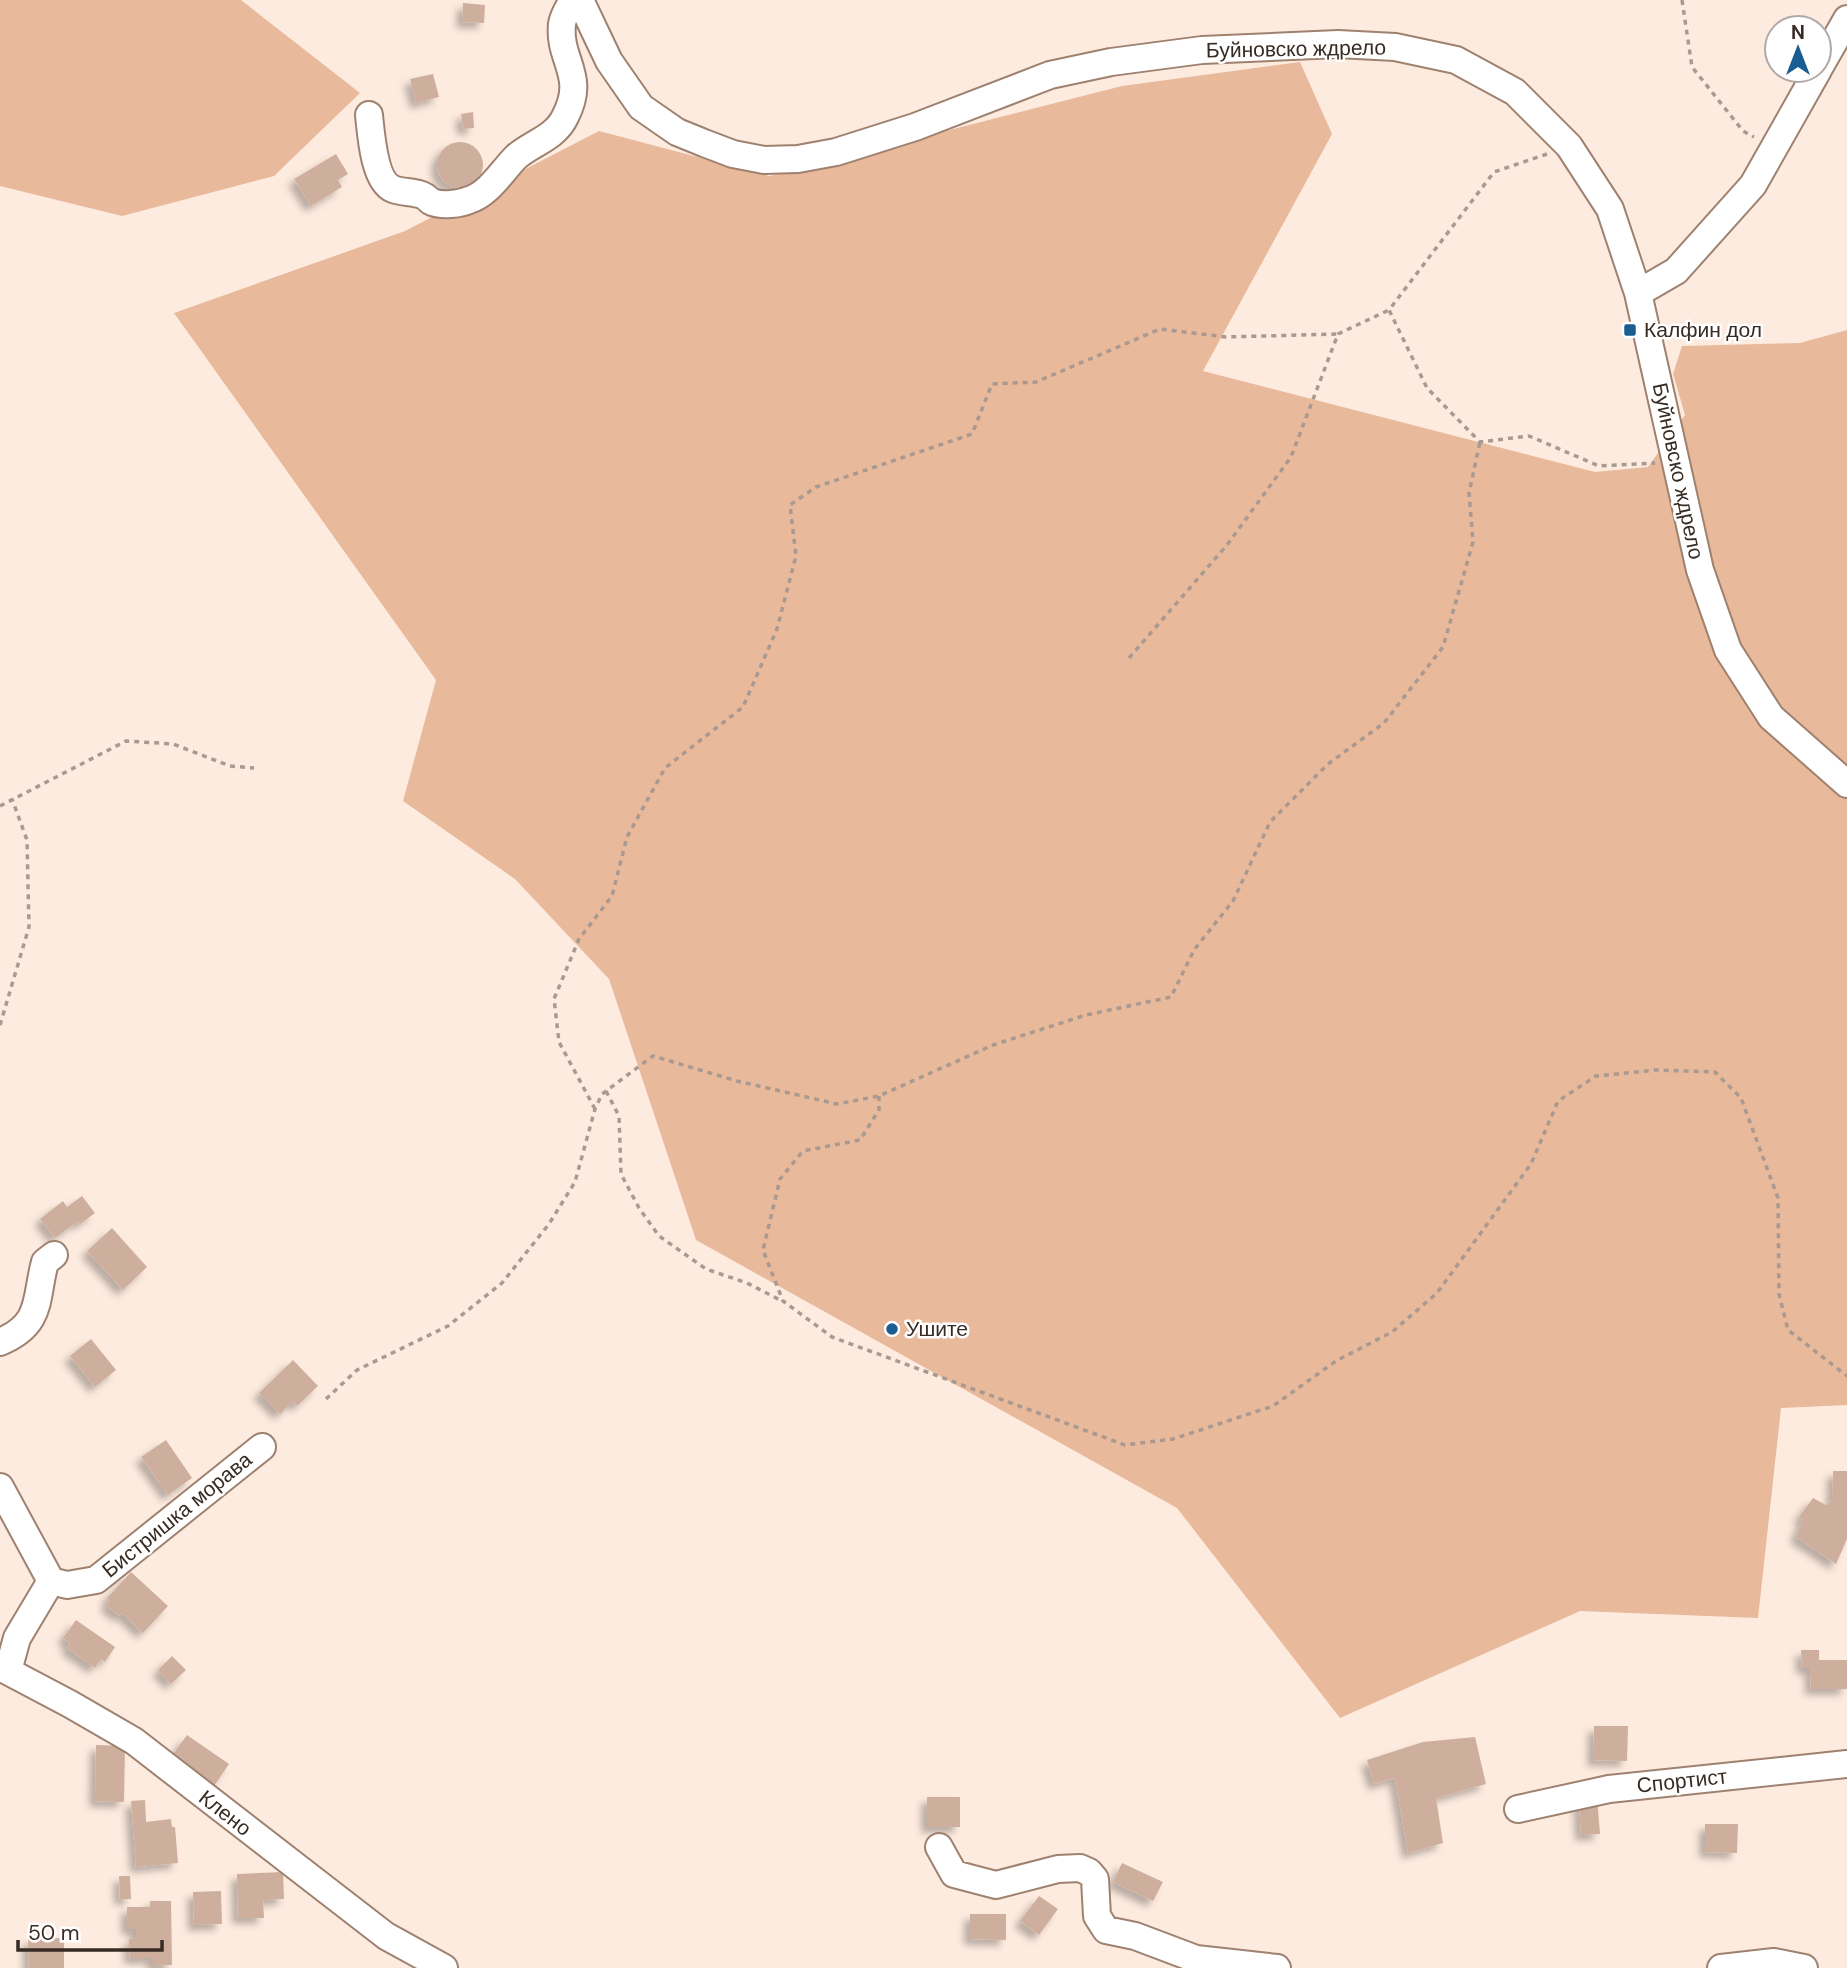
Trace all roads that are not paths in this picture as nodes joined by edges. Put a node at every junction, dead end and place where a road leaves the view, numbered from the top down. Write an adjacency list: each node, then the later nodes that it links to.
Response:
1 (573, 0): 6 (street)
2 (580, 0): 7 (street, Буйновско ждрело)
3 (1847, 19): 4 (street)
4 (1833, 44)
5 (1810, 84): 7 (street)
6 (369, 115)
7 (1637, 293): 8 (street, Буйновско ждрело)
8 (1847, 784)
9 (54, 1255): 10 (street)
10 (9, 1338)
11 (262, 1447): 13 (street, Бистришка морава)
12 (0, 1487): 13 (street)
13 (51, 1581): 14 (street)
14 (4, 1669): 18 (street, Клено)
15 (1847, 1764): 16 (street, Спортист)
16 (1518, 1809)
17 (939, 1847): 19 (street)
18 (444, 1968)
19 (1277, 1968)
20 (1721, 1968): 21 (street)
21 (1804, 1968)

